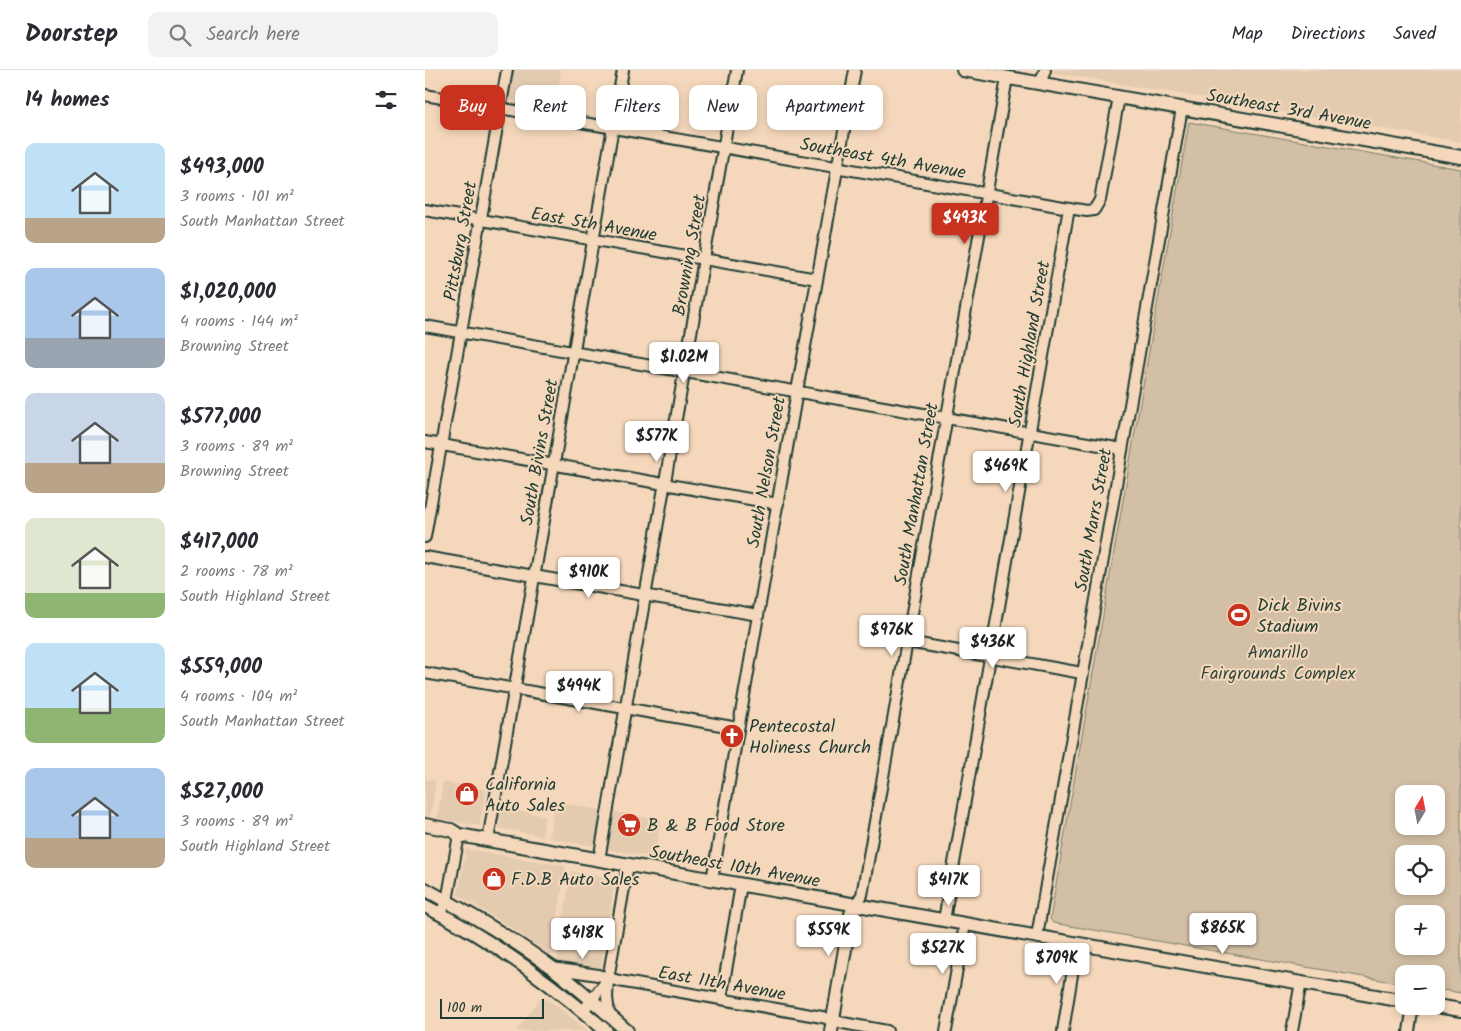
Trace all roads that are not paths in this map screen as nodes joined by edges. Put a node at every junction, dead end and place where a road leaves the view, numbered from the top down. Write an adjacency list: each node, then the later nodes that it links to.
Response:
1 (507, 70): 9 (street, Pittsburg Street)
2 (623, 70): 10 (street, South Bivins Street)
3 (737, 70): 20 (street, Browning Street)
4 (855, 70): 22 (street, South Nelson Street)
5 (963, 70): 7 (main road, Southeast 3rd Avenue)
6 (1045, 70): 8 (street)
7 (1007, 78): 8 (main road, Southeast 3rd Avenue); 23 (street, South Manhattan Street)
8 (1040, 84): 12 (main road, Southeast 3rd Avenue)
9 (504, 85)
10 (620, 85)
11 (425, 95): 13 (street, Southeast 4th Avenue)
12 (1119, 97): 14 (main road, Southeast 3rd Avenue); 24 (street)
13 (440, 98)
14 (1182, 108): 21 (main road, Southeast 3rd Avenue); 39 (street, South Marrs Street)
15 (505, 109): 16 (street, Southeast 4th Avenue)
16 (596, 125)
17 (496, 130): 26 (street, Pittsburg Street)
18 (613, 130): 27 (street, South Bivins Street)
19 (625, 130): 20 (street, Southeast 4th Avenue)
20 (724, 147): 22 (street, Southeast 4th Avenue); 28 (street, Browning Street)
21 (1461, 157)
22 (837, 167): 23 (street, Southeast 4th Avenue); 29 (street, South Nelson Street)
23 (987, 193): 24 (street, Southeast 4th Avenue); 35 (street, South Manhattan Street)
24 (1069, 208): 36 (street, South Highland Street)
25 (425, 210): 26 (street, East 5th Avenue)
26 (481, 220): 27 (street, East 5th Avenue); 31 (street, Pittsburg Street)
27 (593, 240): 28 (street, East 5th Avenue); 32 (street, South Bivins Street)
28 (705, 259): 29 (street, East 5th Avenue); 33 (street, Browning Street)
29 (817, 279): 34 (street, South Nelson Street)
30 (425, 326): 31 (street)
31 (461, 333): 32 (street); 38 (street, Pittsburg Street)
32 (573, 352): 33 (street); 40 (street, South Bivins Street)
33 (685, 372): 34 (street); 41 (street, Browning Street)
34 (797, 392): 35 (street); 42 (street, South Nelson Street)
35 (947, 418): 36 (street); 48 (street, South Manhattan Street)
36 (1029, 432): 39 (street); 49 (street, South Highland Street)
37 (425, 442): 38 (street)
38 (441, 445): 40 (street); 43 (street, Pittsburg Street)
39 (1122, 449): 51 (street, South Marrs Street)
40 (553, 464): 41 (street); 45 (street, South Bivins Street)
41 (666, 484): 42 (street); 46 (street, Browning Street)
42 (778, 504): 47 (street, South Nelson Street)
43 (425, 537)
44 (425, 557): 45 (street)
45 (534, 576): 46 (street); 52 (street, South Bivins Street)
46 (646, 596): 47 (street); 53 (street, Browning Street)
47 (758, 615): 54 (street, South Nelson Street)
48 (908, 642): 49 (street); 65 (street, South Manhattan Street)
49 (990, 656): 51 (street); 68 (street, South Highland Street)
50 (425, 673): 52 (street)
51 (1083, 673): 70 (street, South Marrs Street)
52 (514, 689): 53 (street); 58 (street, South Bivins Street)
53 (626, 708): 54 (street); 59 (street, Browning Street)
54 (738, 728): 61 (street, South Nelson Street)
55 (425, 825): 57 (main road)
56 (425, 834): 57 (main road)
57 (459, 835): 58 (main road, Southeast 10th Avenue); 64 (street)
58 (488, 840): 59 (main road, Southeast 10th Avenue)
59 (599, 860): 60 (main road, Southeast 10th Avenue)
60 (628, 865): 61 (main road, Southeast 10th Avenue); 73 (street)
61 (712, 880): 62 (main road, Southeast 10th Avenue)
62 (741, 885): 65 (main road, Southeast 10th Avenue); 75 (street)
63 (425, 889): 64 (main road)
64 (447, 901): 67 (street); 72 (main road)
65 (856, 904): 68 (main road, Southeast 10th Avenue); 83 (main road, South Manhattan Street)
66 (425, 906): 67 (main road)
67 (440, 914): 79 (main road)
68 (944, 920): 69 (main road, Southeast 10th Avenue)
69 (965, 924): 70 (main road, Southeast 10th Avenue); 87 (street)
70 (1037, 936): 71 (main road, Southeast 10th Avenue)
71 (1077, 944): 74 (main road, Southeast 10th Avenue); 88 (street)
72 (551, 968): 73 (street, East 11th Avenue); 77 (main road)
73 (609, 979): 75 (street, East 11th Avenue); 77 (street); 81 (street)
74 (1301, 982): 76 (main road, Southeast 10th Avenue); 89 (street)
75 (721, 999): 83 (street, East 11th Avenue)
76 (1395, 999)
77 (592, 1000): 79 (street); 81 (main road)
78 (1445, 1007): 80 (main road)
79 (583, 1010): 84 (main road)
80 (1461, 1010)
81 (609, 1015): 85 (main road)
82 (1412, 1015): 90 (street)
83 (832, 1026): 86 (street, East 11th Avenue)
84 (607, 1031)
85 (627, 1031)
86 (887, 1031)
87 (946, 1031)
88 (1063, 1031)
89 (1292, 1031)
90 (1409, 1031)

